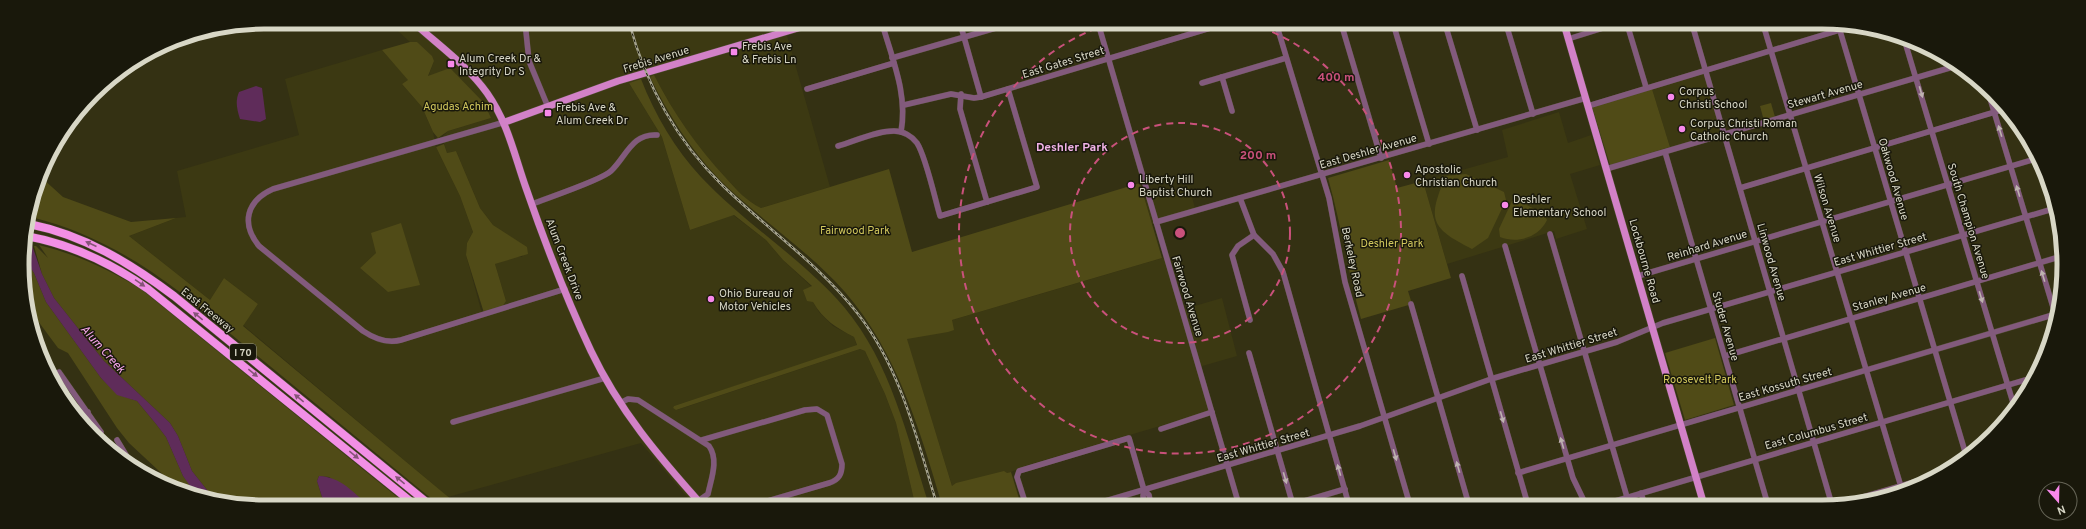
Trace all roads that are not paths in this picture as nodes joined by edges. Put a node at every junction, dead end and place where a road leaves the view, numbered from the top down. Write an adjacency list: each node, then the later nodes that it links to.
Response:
1 (421, 29): 48 (main road, Alum Creek Drive)
2 (525, 29): 42 (street)
3 (795, 29): 42 (main road, Frebis Avenue)
4 (884, 29): 27 (street)
5 (962, 29): 21 (street)
6 (992, 29): 21 (street)
7 (1100, 29): 26 (street, Fairwood Avenue)
8 (1207, 29): 26 (street, East Gates Street)
9 (1278, 29): 25 (street, Berkeley Road)
10 (1343, 29): 58 (street)
11 (1394, 29): 54 (street)
12 (1447, 29): 49 (street)
13 (1508, 29): 46 (street)
14 (1565, 29): 22 (main road, Lockbourne Road)
15 (1599, 29): 22 (street)
16 (1629, 29): 33 (street)
17 (1693, 29): 29 (street, Linwood Avenue)
18 (1765, 29): 24 (street, Wilson Avenue)
19 (1831, 30): 24 (street, East Deshler Avenue)
20 (1840, 30): 37 (street, Oakwood Avenue)
21 (964, 37): 27 (street); 38 (street)
22 (1568, 38): 40 (main road, Lockbourne Road)
23 (1906, 45): 31 (street, South Champion Avenue)
24 (1771, 50): 29 (street, East Deshler Avenue); 47 (street, Wilson Avenue)
25 (1286, 58): 30 (street); 63 (street, Berkeley Road)
26 (1108, 59): 35 (street, East Gates Street); 73 (street, Fairwood Avenue)
27 (893, 60): 34 (street); 41 (street)
28 (1950, 68): 31 (street, Stewart Avenue)
29 (1705, 70): 33 (street, East Deshler Avenue); 52 (street, Linwood Avenue)
30 (1222, 77): 32 (street); 44 (street)
31 (1916, 78): 37 (street, Stewart Avenue); 50 (street, South Champion Avenue, one-way to 50)
32 (1202, 83)
33 (1646, 87): 40 (street, East Deshler Avenue)
34 (807, 89)
35 (1008, 89): 38 (street, East Gates Street); 68 (street)
36 (961, 94): 38 (street, East Gates Street); 41 (street, East Gates Street); 68 (street)
37 (1859, 95): 47 (street, Stewart Avenue); 56 (street, Oakwood Avenue)
38 (981, 97)
39 (1991, 101): 45 (street)
40 (1587, 102): 46 (street, East Deshler Avenue); 62 (main road, Lockbourne Road)
41 (904, 104): 51 (street)
42 (548, 107): 48 (main road, Frebis Avenue)
43 (2000, 110): 45 (street)
44 (1232, 111)
45 (1994, 112): 50 (street); 60 (street, one-way to 45)
46 (1533, 114): 49 (street, East Deshler Avenue)
47 (1790, 115): 52 (street, Stewart Avenue); 61 (street, Wilson Avenue)
48 (504, 122): 69 (main road, Alum Creek Drive); 89 (street)
49 (1476, 130): 54 (street, East Deshler Avenue)
50 (1932, 131): 56 (street); 64 (street, South Champion Avenue)
51 (901, 132): 55 (street); 68 (street)
52 (1724, 134): 57 (street, Stewart Avenue); 65 (street, Linwood Avenue)
53 (657, 135): 69 (street)
54 (1429, 144): 58 (street, East Deshler Avenue)
55 (838, 146)
56 (1874, 147): 61 (street); 67 (street, Oakwood Avenue)
57 (1665, 152): 62 (street, Stewart Avenue); 83 (street, Studer Avenue)
58 (1381, 158): 63 (street, East Deshler Avenue)
59 (2033, 160): 60 (street, Reinhard Avenue)
60 (2010, 166): 64 (street, Reinhard Avenue); 71 (street, one-way to 60)
61 (1806, 168): 65 (street); 72 (street, Wilson Avenue)
62 (1606, 169): 87 (main road, Lockbourne Road)
63 (1321, 175): 66 (street, East Deshler Avenue); 121 (street, Berkeley Road)
64 (1948, 184): 67 (street, Reinhard Avenue); 77 (street, South Champion Avenue)
65 (1740, 188): 79 (street, Linwood Avenue)
66 (1240, 198): 73 (street, East Deshler Avenue); 76 (street)
67 (1890, 201): 72 (street, Reinhard Avenue); 81 (street, Oakwood Avenue)
68 (987, 202)
69 (532, 204): 89 (main road, Alum Creek Drive)
70 (2050, 210): 71 (street, East Whittier Street)
71 (2026, 217): 77 (street, East Whittier Street); 84 (street)
72 (1822, 221): 79 (street, Reinhard Avenue); 85 (street, Wilson Avenue)
73 (1156, 222): 119 (street, Fairwood Avenue)
74 (33, 225): 147 (highway, East Freeway / I 70, one-way to 74)
75 (1550, 234): 102 (street)
76 (1254, 235): 97 (street); 127 (street)
77 (1963, 235): 81 (street, East Whittier Street); 88 (street, South Champion Avenue)
78 (31, 237): 146 (highway, East Freeway / I 70, one-way to 146)
79 (1755, 241): 83 (street, Reinhard Avenue); 90 (street, Linwood Avenue)
80 (1505, 246): 105 (street)
81 (1906, 252): 85 (street, East Whittier Street); 91 (street, Oakwood Avenue)
82 (2057, 258): 84 (street, Stanley Avenue)
83 (1696, 259): 87 (street, Reinhard Avenue); 94 (street, Studer Avenue)
84 (2040, 263): 88 (street, Stanley Avenue); 93 (street, one-way to 84)
85 (1837, 272): 90 (street, East Whittier Street); 96 (street, Wilson Avenue)
86 (1462, 276): 109 (street)
87 (1638, 276): 98 (main road, Lockbourne Road)
88 (1977, 282): 91 (street, Stanley Avenue); 99 (street, South Champion Avenue, one-way to 99)
89 (565, 290): 108 (main road, Alum Creek Drive)
90 (1770, 292): 94 (street, East Whittier Street); 100 (street, Linwood Avenue)
91 (1919, 299): 96 (street, Stanley Avenue); 101 (street, Oakwood Avenue)
92 (1411, 304): 113 (street)
93 (2053, 305)
94 (1711, 309): 98 (street, East Whittier Street); 104 (street, Studer Avenue)
95 (2051, 316): 99 (street, East Kossuth Street)
96 (1850, 319): 100 (street, Stanley Avenue); 106 (street, Wilson Avenue)
97 (1250, 320)
98 (1652, 328): 102 (street, East Whittier Street); 124 (main road, Lockbourne Road)
99 (1992, 333): 101 (street, East Kossuth Street); 111 (street, South Champion Avenue)
100 (1784, 338): 104 (street, Stanley Avenue); 112 (street, Linwood Avenue)
101 (1934, 350): 106 (street, East Kossuth Street); 115 (street, Oakwood Avenue)
102 (1584, 352): 105 (street, East Whittier Street); 131 (street)
103 (1249, 353): 132 (street)
104 (1725, 356): 117 (street, Studer Avenue)
105 (1540, 365): 109 (street, East Whittier Street); 135 (street, one-way to 105)
106 (1866, 370): 112 (street, East Kossuth Street); 123 (street, Wilson Avenue)
107 (56, 374): 118 (street)
108 (605, 378): 116 (main road, Alum Creek Drive); 122 (street)
109 (1491, 379): 113 (street, East Whittier Street); 138 (street, one-way to 138)
110 (2027, 380): 111 (street, East Columbus Street)
111 (2008, 385): 114 (street, South Champion Avenue); 115 (street, East Columbus Street)
112 (1799, 390): 117 (street, East Kossuth Street); 130 (street, Linwood Avenue)
113 (1438, 397): 121 (street, East Whittier Street); 160 (street, one-way to 113)
114 (2013, 401)
115 (1950, 402): 123 (street, East Columbus Street); 133 (street, Oakwood Avenue)
116 (620, 403): 129 (street); 148 (main road, Alum Creek Drive)
117 (1740, 408): 124 (street, East Kossuth Street); 136 (street, Studer Avenue)
118 (88, 412): 120 (street); 126 (street)
119 (1212, 412): 125 (street); 137 (street, Fairwood Avenue)
120 (82, 413)
121 (1384, 418): 127 (street, East Whittier Street); 159 (street, Berkeley Road, one-way to 159)
122 (453, 422)
123 (1882, 422): 130 (street, East Columbus Street); 140 (street, Wilson Avenue)
124 (1681, 425): 131 (street, East Kossuth Street); 139 (main road, Lockbourne Road)
125 (1161, 429)
126 (101, 432)
127 (1329, 436): 132 (street, East Whittier Street); 141 (street, one-way to 127)
128 (117, 440): 134 (street)
129 (702, 440): 149 (street); 150 (street)
130 (1814, 442): 136 (street, East Columbus Street); 145 (street, Linwood Avenue)
131 (1612, 445): 135 (street, East Kossuth Street); 144 (street)
132 (1277, 451): 137 (street, East Whittier Street); 156 (street, one-way to 156)
133 (1965, 451)
134 (125, 454)
135 (1567, 459): 138 (street, East Kossuth Street); 162 (street)
136 (1755, 460): 139 (street, East Columbus Street); 166 (street, Studer Avenue)
137 (1228, 466): 142 (street, East Whittier Street); 155 (street, Fairwood Avenue)
138 (1518, 473): 161 (street)
139 (1696, 477): 143 (street, East Columbus Street); 165 (main road, Lockbourne Road)
140 (1901, 487)
141 (1345, 489): 157 (street); 158 (street)
142 (1144, 490): 151 (street); 152 (street, East Whittier Street); 153 (street); 154 (street)
143 (1641, 493): 144 (street, East Columbus Street); 164 (street)
144 (1627, 497): 163 (street, East Columbus Street)
145 (1830, 499)
146 (409, 500)
147 (424, 500)
148 (697, 500)
149 (703, 500)
150 (771, 500)
151 (1024, 500)
152 (1109, 500)
153 (1144, 500)
154 (1150, 500)
155 (1238, 500)
156 (1291, 500)
157 (1309, 500)
158 (1348, 500)
159 (1409, 500)
160 (1468, 500)
161 (1526, 500)
162 (1584, 500)
163 (1618, 500)
164 (1643, 500)
165 (1703, 500)
166 (1767, 500)

